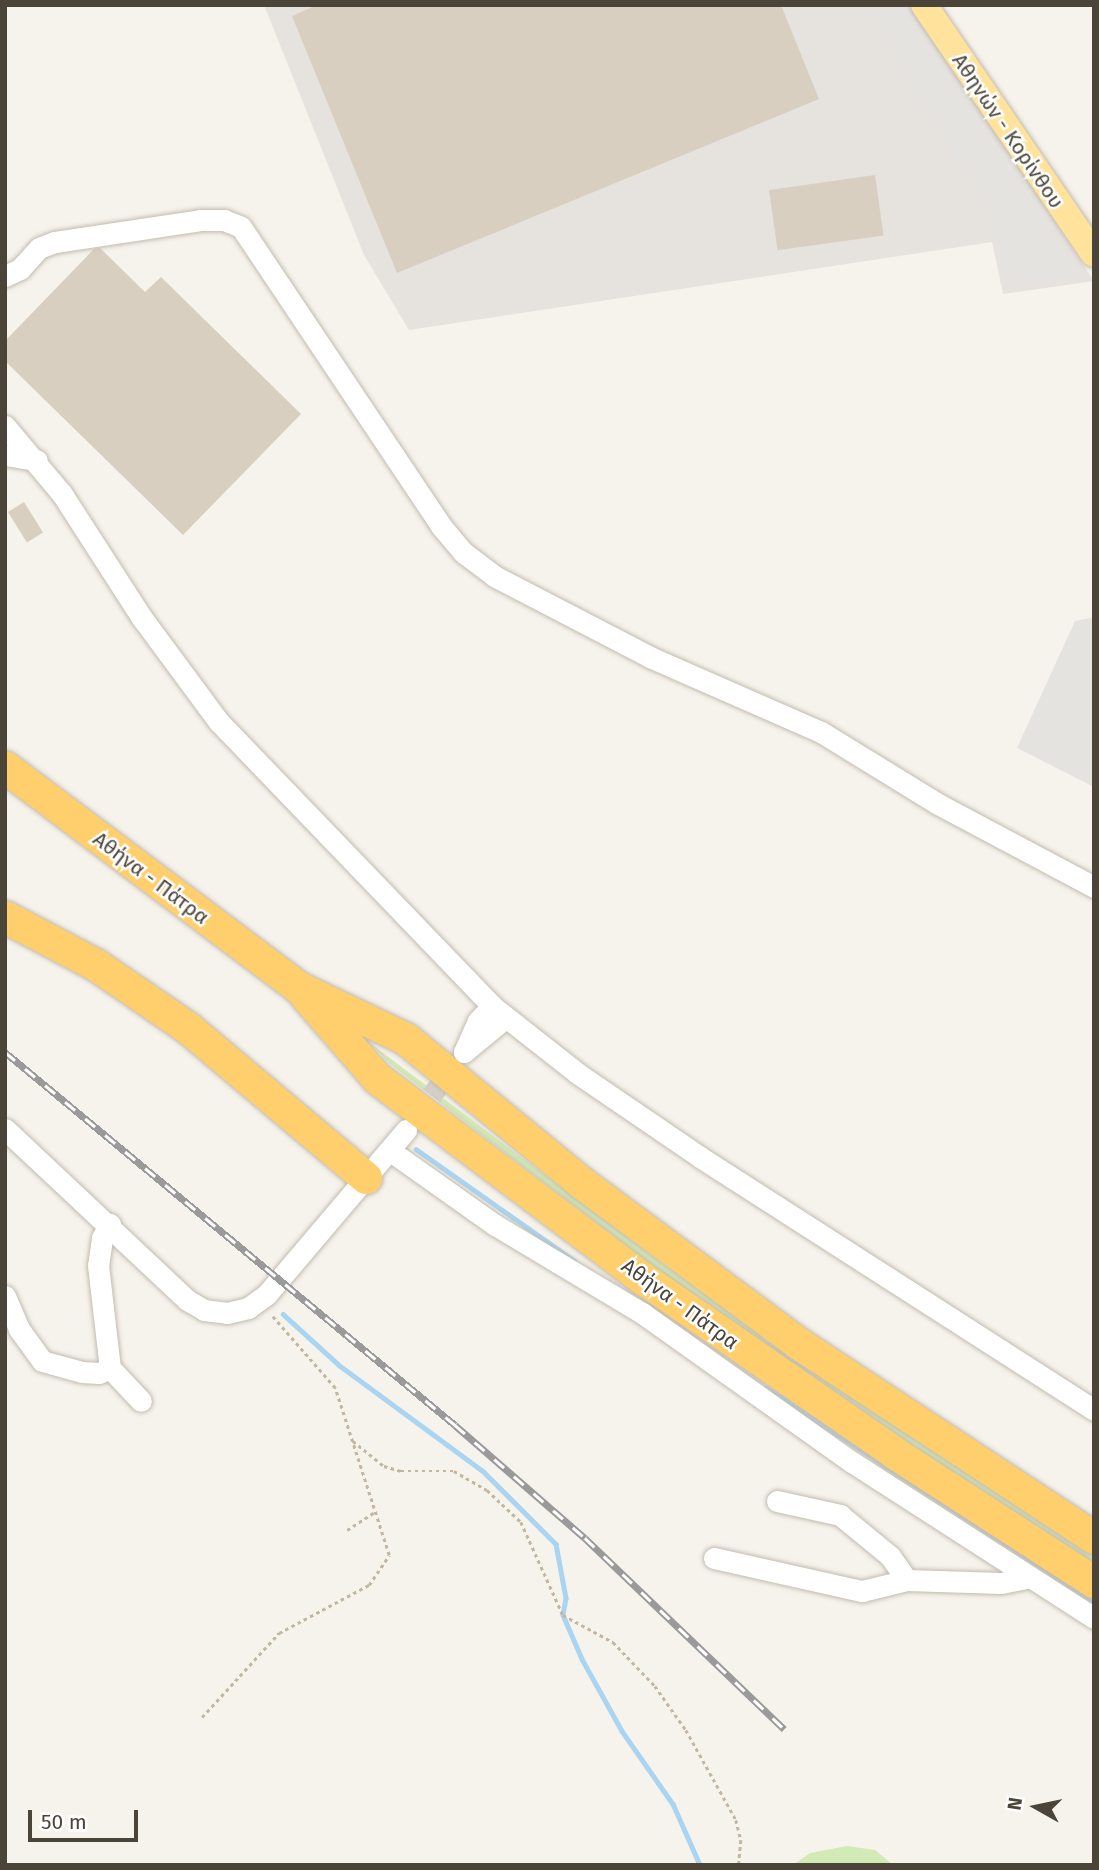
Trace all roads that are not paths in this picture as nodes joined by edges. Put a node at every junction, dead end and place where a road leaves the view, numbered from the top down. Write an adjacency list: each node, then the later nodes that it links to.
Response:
1 (924, 5): 2 (main road, Αθηνών - Κορίνθου)
2 (1093, 253)
3 (5, 276): 8 (street)
4 (5, 426): 6 (street)
5 (5, 455): 6 (street)
6 (37, 460): 19 (street)
7 (5, 767): 10 (highway, Αθήνα - Πάτρα)
8 (1094, 887)
9 (5, 917): 14 (highway)
10 (299, 988): 21 (highway, Αθήνα - Πάτρα); 25 (highway, Αθήνα - Πάτρα)
11 (5, 1129): 15 (street)
12 (406, 1130): 13 (street)
13 (389, 1150): 14 (street); 23 (street)
14 (366, 1178): 15 (street)
15 (110, 1224): 17 (street)
16 (5, 1296): 17 (street)
17 (110, 1368): 18 (street)
18 (141, 1401)
19 (1094, 1410)
20 (777, 1501): 24 (street)
21 (1094, 1538)
22 (714, 1558): 24 (street)
23 (1027, 1578): 24 (street); 26 (street)
24 (908, 1580)
25 (1094, 1582)
26 (1094, 1619)

